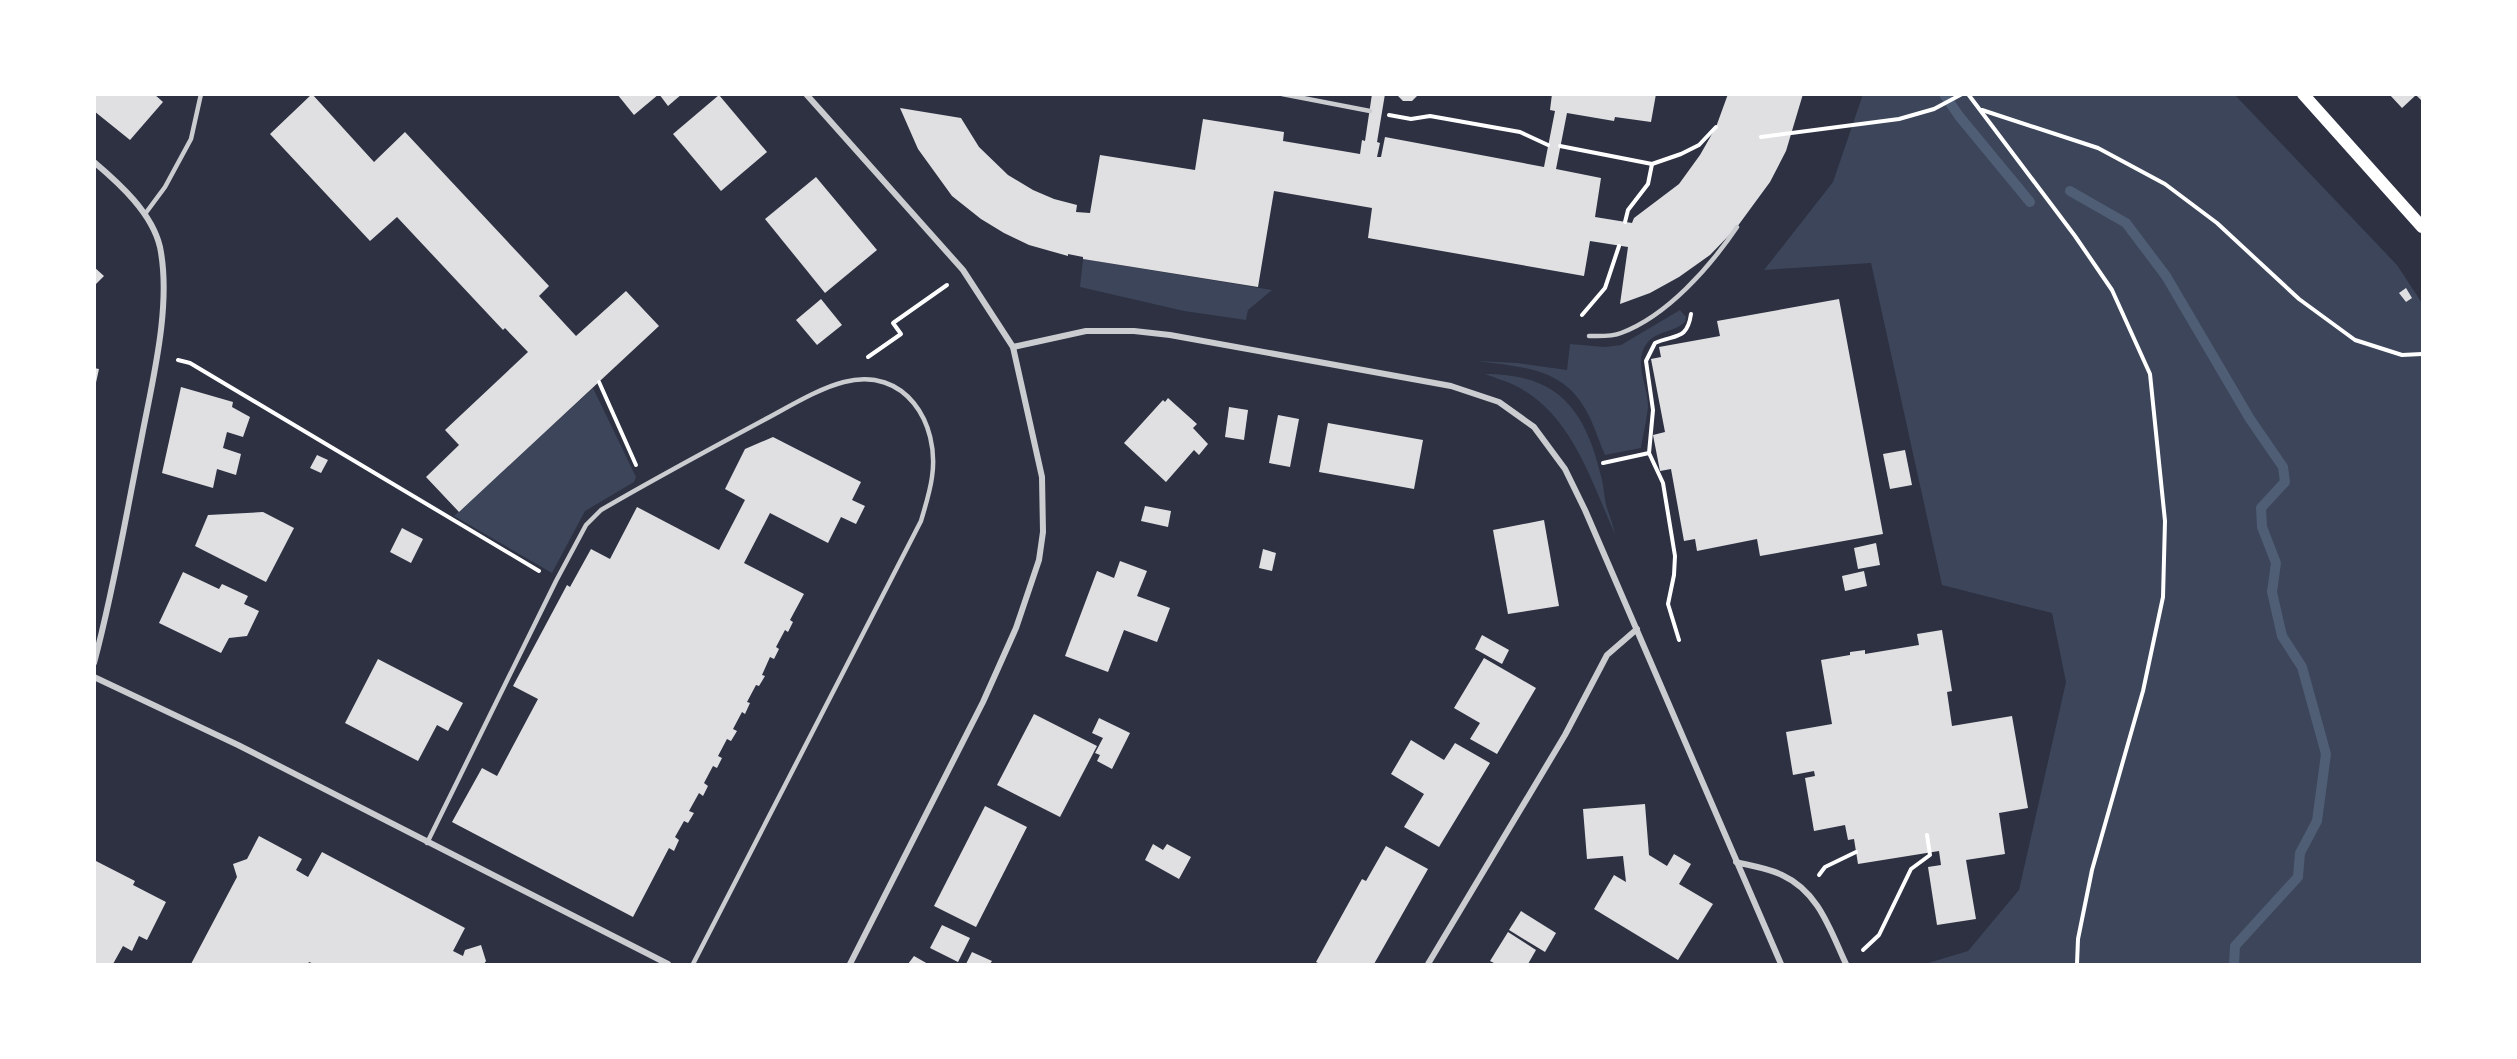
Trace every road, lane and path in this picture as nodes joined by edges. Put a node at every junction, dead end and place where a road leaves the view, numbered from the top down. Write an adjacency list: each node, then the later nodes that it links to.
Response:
1 (201, 94): 16 (lane)
2 (806, 94): 21 (street)
3 (1282, 94): 8 (lane)
4 (1962, 94): 11 (path)
5 (1968, 94): 7 (path)
6 (2303, 94): 19 (main road)
7 (1981, 109): 26 (path); 50 (path)
8 (1370, 111)
9 (1392, 117): 12 (path)
10 (1716, 127): 15 (path)
11 (1761, 137)
12 (1548, 145)
13 (1560, 146): 15 (path)
14 (94, 162): 16 (street)
15 (1652, 164): 17 (path)
16 (145, 214): 27 (street)
17 (1625, 222)
18 (1737, 227): 22 (lane)
19 (2422, 227)
20 (1619, 246): 23 (path)
21 (963, 270): 25 (street); 28 (path)
22 (1684, 291): 24 (lane); 30 (path)
23 (1577, 321)
24 (1589, 336)
25 (1013, 347): 34 (street); 46 (street)
26 (2422, 354)
27 (157, 355): 33 (path); 36 (street)
28 (865, 359)
29 (599, 382): 32 (path)
30 (1649, 453): 31 (path); 35 (path)
31 (1603, 463)
32 (646, 484): 33 (lane); 45 (lane)
33 (556, 581): 39 (lane)
34 (1638, 629): 41 (street); 47 (street)
35 (1679, 640)
36 (94, 663)
37 (94, 677): 39 (street)
38 (1927, 835): 43 (path)
39 (427, 843): 44 (street)
40 (1856, 852): 42 (path)
41 (1736, 862): 42 (street); 48 (street)
42 (1807, 892): 49 (street)
43 (1855, 957)
44 (668, 964)
45 (693, 964)
46 (850, 964)
47 (1428, 964)
48 (1781, 964)
49 (1846, 964)
50 (2077, 964)

